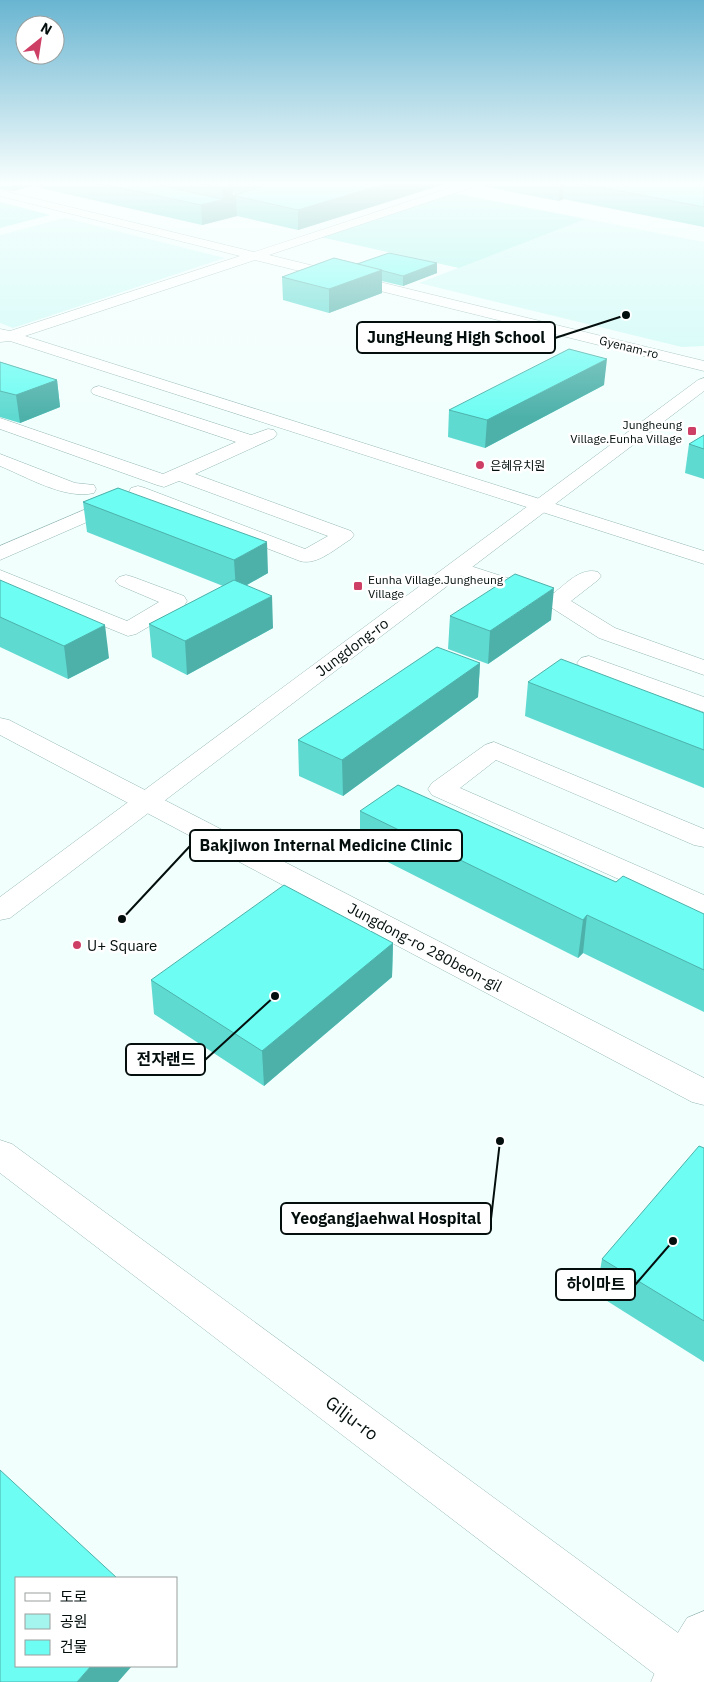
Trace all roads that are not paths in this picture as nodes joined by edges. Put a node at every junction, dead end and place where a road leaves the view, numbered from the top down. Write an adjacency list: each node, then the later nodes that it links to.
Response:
1 (241, 260): 3 (street)
2 (273, 260): 4 (street, Gyenam-ro)
3 (3, 336): 14 (street)
4 (704, 366)
5 (704, 384): 14 (street, Jungdong-ro)
6 (100, 391): 11 (street)
7 (0, 423): 8 (street)
8 (31, 434): 9 (street); 11 (street)
9 (0, 447)
10 (0, 459): 12 (street)
11 (171, 478): 13 (street); 13 (street)
12 (87, 489)
13 (138, 492): 15 (street)
14 (539, 507): 16 (street); 17 (street, Jungdong-ro)
15 (0, 554)
16 (704, 558)
17 (458, 568): 21 (street); 26 (street, Jungdong-ro)
18 (0, 576): 20 (street)
19 (592, 576): 21 (street)
20 (126, 580)
21 (557, 601): 23 (street)
22 (589, 663): 24 (street)
23 (704, 668)
24 (704, 705)
25 (0, 725): 26 (street, Jungdong-ro 280beon-gil)
26 (145, 801): 29 (street, Jungdong-ro); 30 (street, Jungdong-ro 280beon-gil)
27 (704, 839): 28 (street)
28 (704, 906)
29 (0, 911)
30 (704, 1093)
31 (0, 1154): 32 (street, Gilju-ro)
32 (692, 1667)

